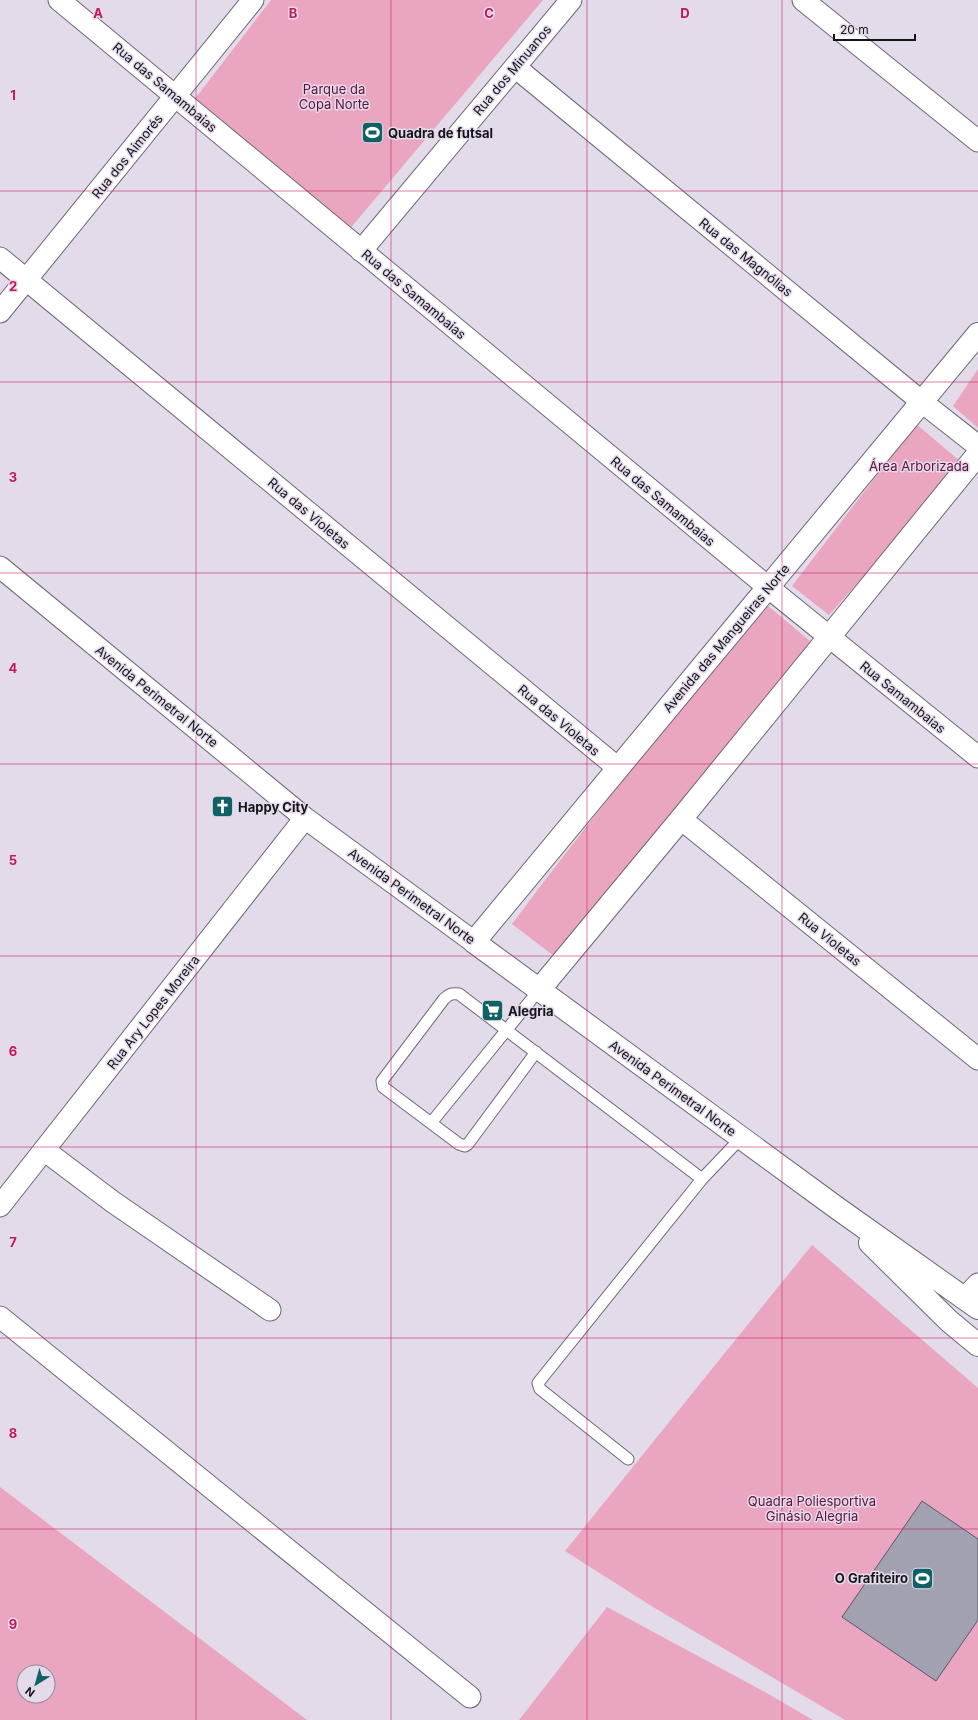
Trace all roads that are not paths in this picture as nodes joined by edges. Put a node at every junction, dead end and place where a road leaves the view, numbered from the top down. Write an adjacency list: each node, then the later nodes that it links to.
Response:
1 (59, 0): 6 (street, Rua das Samambaias)
2 (253, 0): 6 (street, Rua dos Aimorés)
3 (571, 0): 5 (street, Rua dos Minuanos)
4 (803, 0): 7 (street)
5 (515, 67): 8 (street, Rua dos Minuanos); 13 (street, Rua das Magnólias)
6 (175, 96): 8 (street, Rua das Samambaias); 10 (street, Rua dos Aimorés)
7 (978, 141)
8 (361, 251): 17 (street, Rua das Samambaias)
9 (0, 258): 10 (street, Rua das Violetas)
10 (27, 280): 11 (street, Rua dos Aimorés); 20 (street, Rua das Violetas)
11 (0, 312)
12 (978, 334): 13 (street, Avenida das Mangueiras Norte)
13 (922, 402): 14 (street, Rua das Magnólias); 17 (street, Avenida das Mangueiras Norte)
14 (978, 446)
15 (978, 454): 18 (street)
16 (0, 567): 21 (street, Avenida Perimetral Norte)
17 (769, 588): 18 (street, Rua das Samambaias); 20 (street, Avenida das Mangueiras Norte)
18 (829, 638): 19 (street, Rua Samambaias); 22 (street)
19 (978, 757)
20 (618, 768): 23 (street, Avenida das Mangueiras Norte)
21 (305, 818): 23 (street, Avenida Perimetral Norte); 30 (street, Rua Ary Lopes Moreira)
22 (681, 819): 24 (street); 27 (street, Rua Violetas)
23 (474, 942): 24 (street, Avenida Perimetral Norte)
24 (539, 990): 25 (lane); 29 (street, Avenida Perimetral Norte)
25 (506, 1030): 26 (lane); 28 (lane); 28 (lane)
26 (536, 1052): 28 (lane); 31 (lane)
27 (978, 1059)
28 (431, 1123)
29 (741, 1138): 31 (lane); 33 (street, Avenida Perimetral Norte)
30 (44, 1150): 32 (street, Rua Ary Lopes Moreira); 35 (street)
31 (702, 1180): 38 (lane)
32 (0, 1206)
33 (837, 1208): 34 (street, Avenida Perimetral Norte); 37 (street, Avenida Perimetral Norte)
34 (974, 1297)
35 (270, 1310)
36 (0, 1317): 39 (street)
37 (978, 1345)
38 (628, 1459)
39 (470, 1697)

